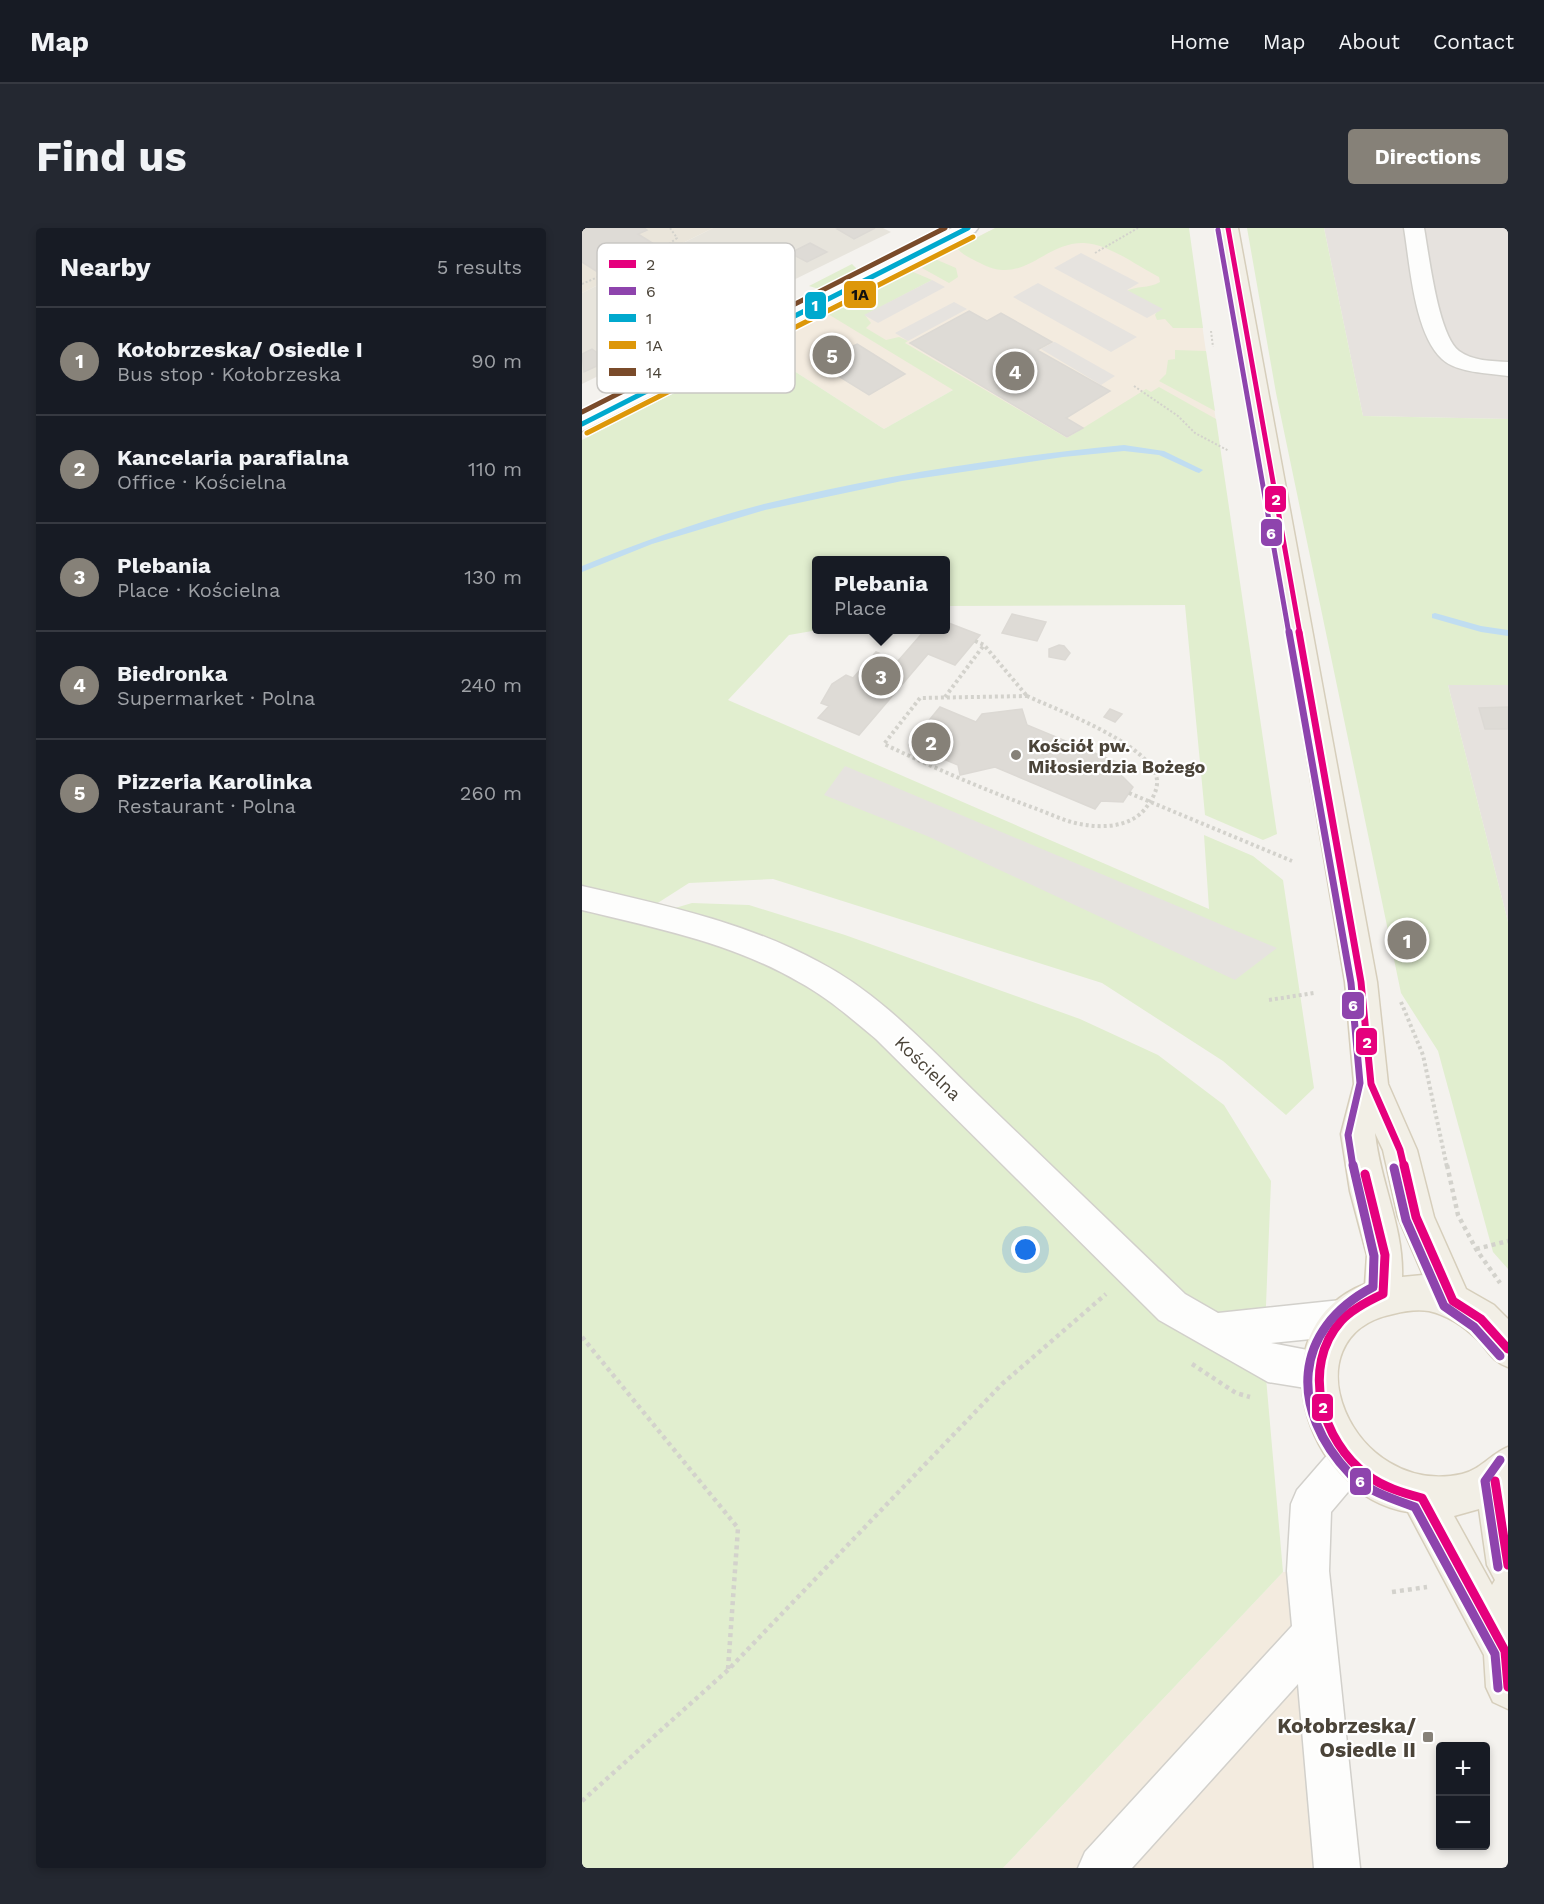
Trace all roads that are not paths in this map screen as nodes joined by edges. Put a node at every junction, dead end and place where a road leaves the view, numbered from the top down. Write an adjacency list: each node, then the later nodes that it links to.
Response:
1 (911, 228): 5 (street)
2 (968, 228): 5 (street)
3 (1228, 228): 11 (main road)
4 (1414, 228): 7 (street)
5 (940, 242): 6 (street)
6 (795, 316)
7 (1508, 369)
8 (643, 393): 9 (street)
9 (582, 424)
10 (582, 898): 15 (street, Kościelna)
11 (1371, 1084): 12 (main road); 13 (main road)
12 (1383, 1294): 13 (main road); 14 (main road)
13 (1453, 1301): 16 (main road)
14 (1341, 1318): 15 (street, Kościelna); 17 (main road)
15 (1218, 1331): 17 (street, Kościelna)
16 (1508, 1349)
17 (1318, 1371): 18 (main road)
18 (1350, 1459): 20 (main road); 23 (street)
19 (1502, 1474): 20 (main road); 21 (main road)
20 (1422, 1498): 24 (main road)
21 (1508, 1565)
22 (1508, 1596): 24 (main road)
23 (1313, 1635): 25 (street); 26 (street)
24 (1506, 1669)
25 (1101, 1868)
26 (1337, 1868)

